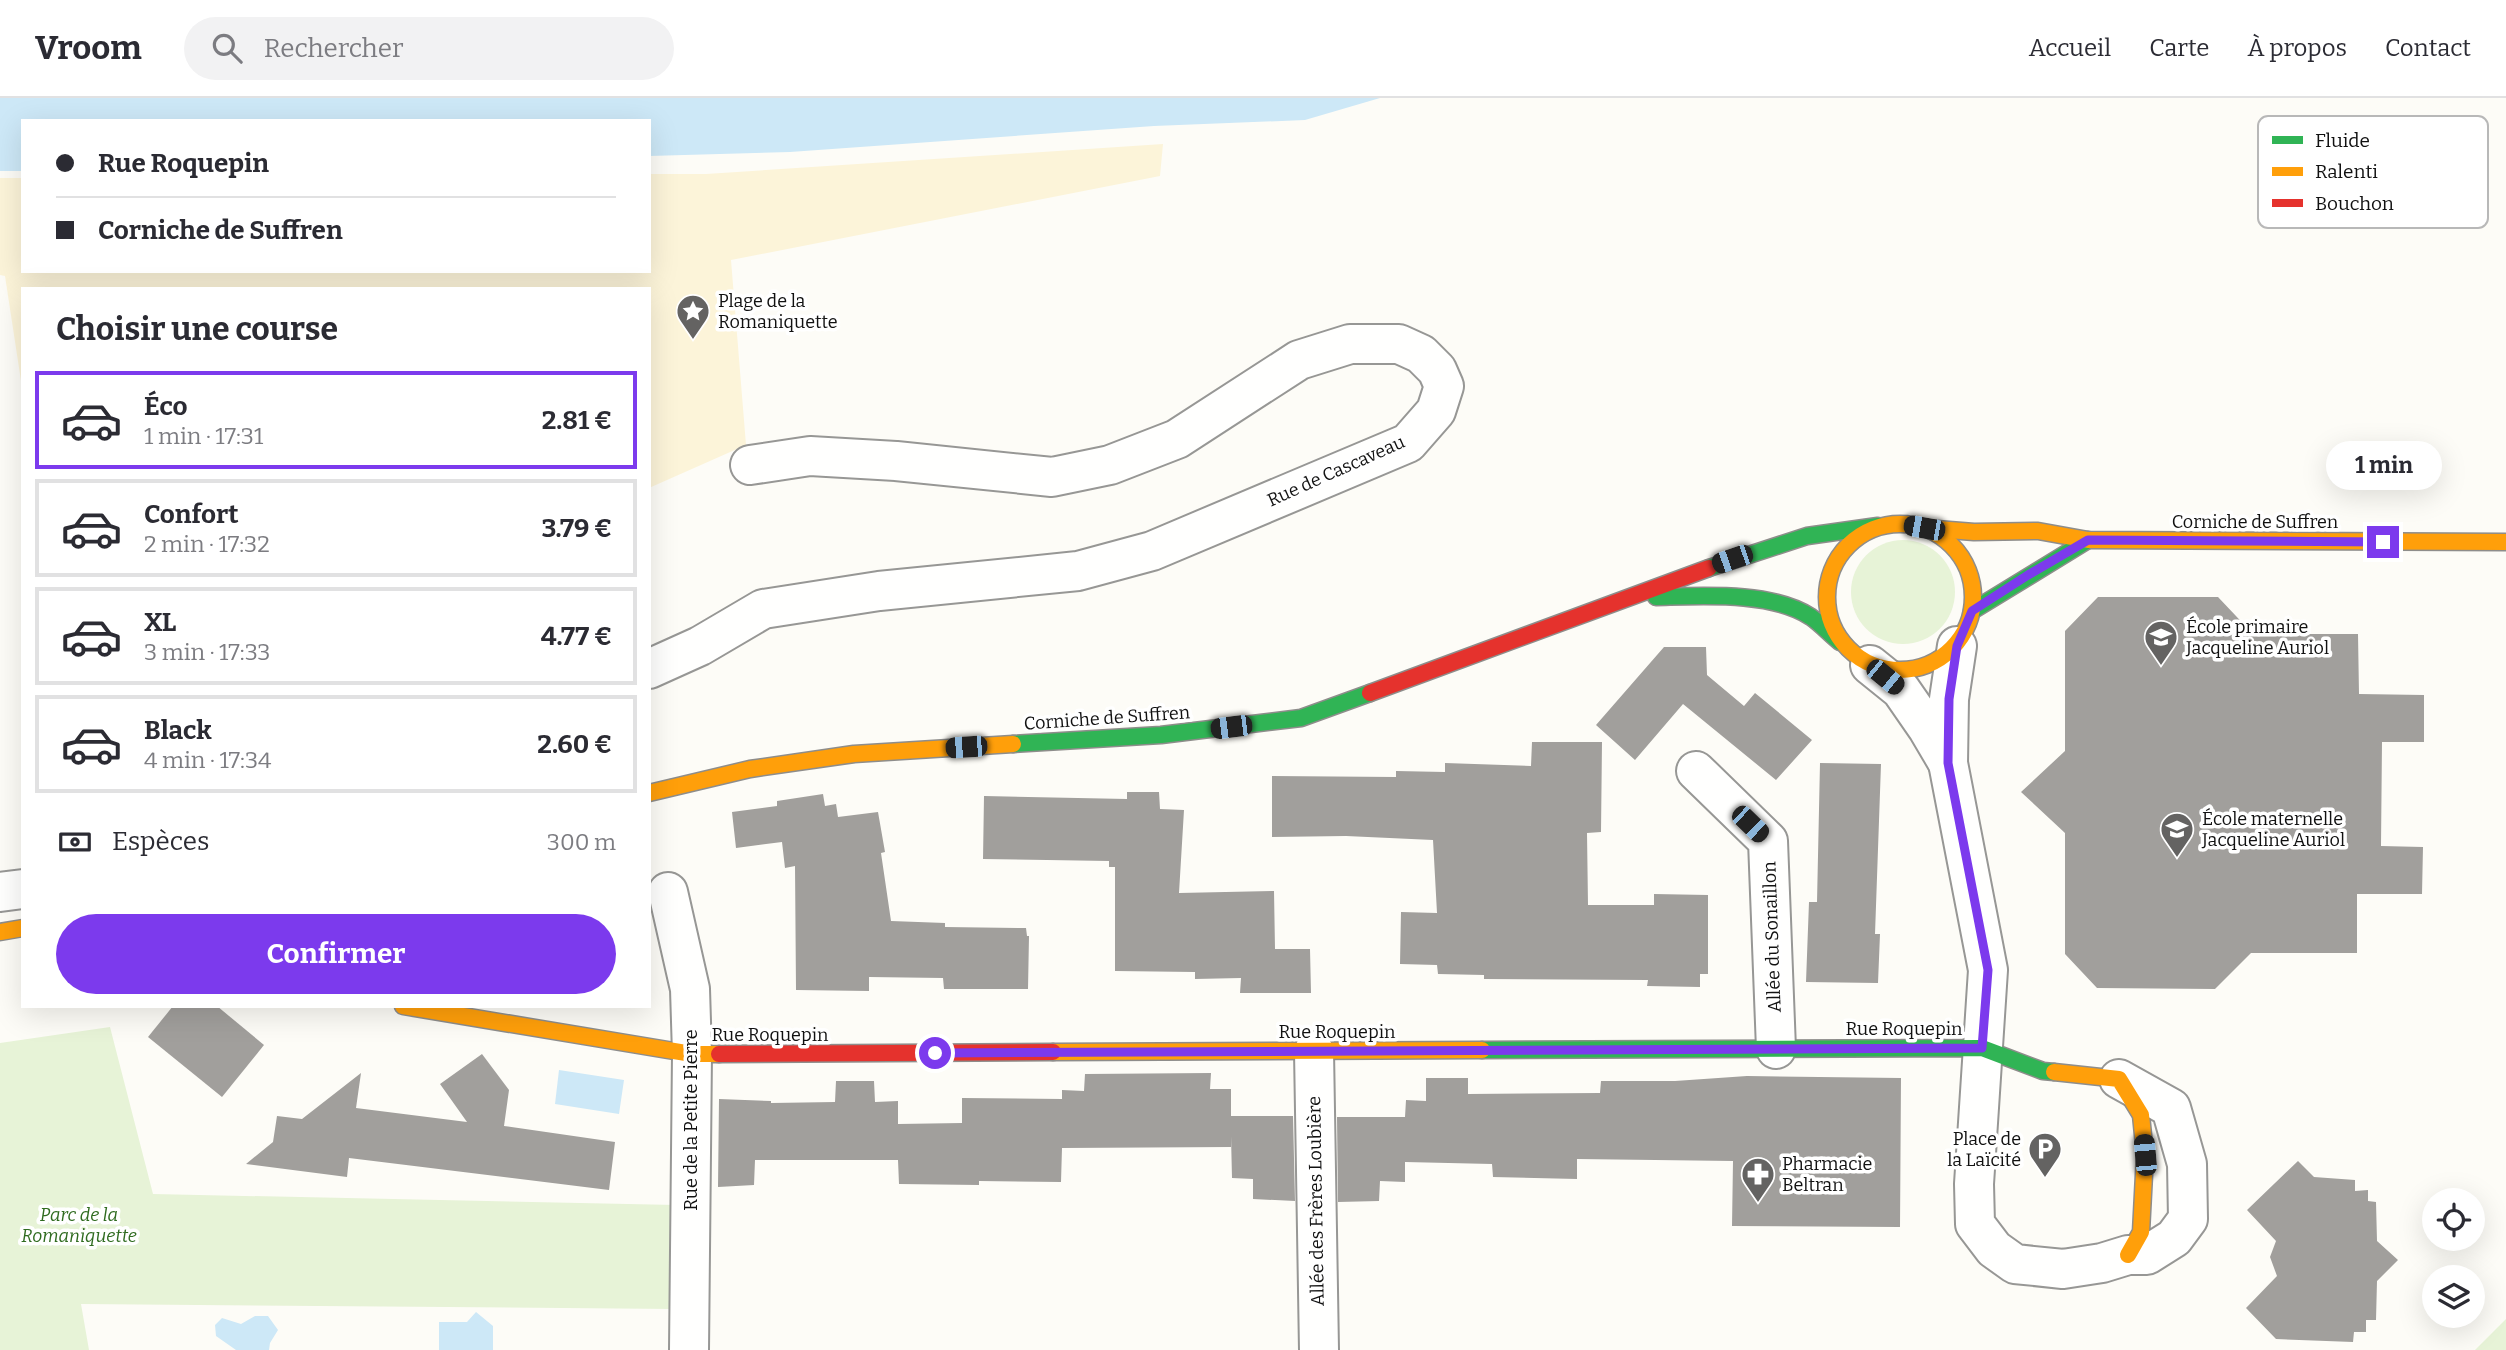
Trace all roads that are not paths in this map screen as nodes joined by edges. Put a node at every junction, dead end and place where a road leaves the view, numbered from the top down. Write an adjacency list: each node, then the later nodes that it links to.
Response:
1 (750, 465): 11 (street, Rue de Cascaveau)
2 (1878, 526): 3 (main road); 6 (main road, Corniche de Suffren); 8 (main road)
3 (1924, 528): 4 (main road, Corniche de Suffren); 7 (main road)
4 (2088, 540): 5 (main road, Corniche de Suffren); 7 (main road)
5 (2506, 542)
6 (1633, 597): 8 (main road, Corniche de Suffren); 14 (main road, Corniche de Suffren)
7 (1972, 611): 9 (main road)
8 (1840, 642): 10 (main road)
9 (1957, 646): 10 (main road); 12 (street)
10 (1870, 665): 12 (street)
11 (651, 668)
12 (1948, 763): 21 (street)
13 (1696, 771): 22 (street, Allée du Sonaillon)
14 (651, 793)
15 (21, 889): 16 (street)
16 (0, 892)
17 (668, 892): 24 (street, Rue de la Petite Pierre)
18 (21, 928): 19 (main road)
19 (0, 932)
20 (415, 1008): 24 (main road, Rue Roquepin)
21 (1982, 1048): 22 (main road, Rue Roquepin); 25 (main road); 25 (street)
22 (1776, 1049): 23 (main road, Rue Roquepin)
23 (1314, 1051): 24 (main road, Rue Roquepin); 27 (street, Allée des Frères Loubière)
24 (692, 1055): 26 (street, Rue de la Petite Pierre)
25 (2119, 1079)
26 (689, 1350)
27 (1319, 1350)

